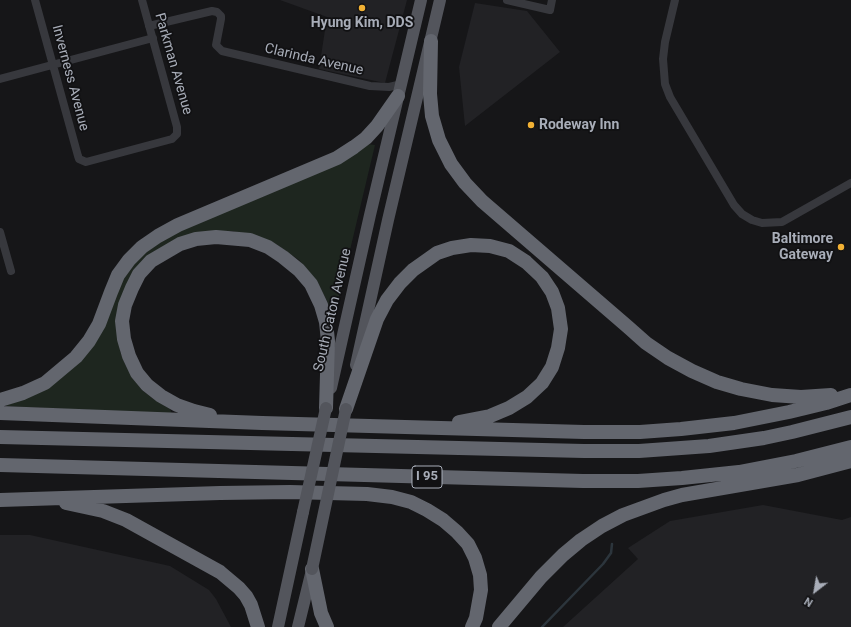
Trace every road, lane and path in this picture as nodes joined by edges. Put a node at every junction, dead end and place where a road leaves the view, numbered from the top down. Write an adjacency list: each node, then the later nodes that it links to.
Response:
1 (35, 0): 11 (street, Inverness Avenue)
2 (142, 0): 8 (street, Parkman Avenue)
3 (421, 0): 13 (main road, South Caton Avenue)
4 (440, 0): 10 (main road)
5 (507, 0): 6 (street)
6 (552, 0)
7 (675, 0): 15 (street)
8 (149, 26): 9 (street, Parkman Avenue); 13 (street, Clarinda Avenue)
9 (153, 38): 11 (street); 14 (street, Parkman Avenue)
10 (431, 40): 18 (highway); 22 (main road)
11 (53, 65): 12 (street); 14 (street, Inverness Avenue)
12 (0, 79)
13 (400, 90): 20 (highway); 21 (main road, South Caton Avenue)
14 (82, 162)
15 (851, 183)
16 (0, 232): 17 (street)
17 (11, 271)
18 (851, 391)
19 (851, 395): 26 (highway)
20 (0, 400)
21 (326, 408): 25 (highway); 34 (main road, South Caton Avenue, bridge)
22 (346, 409): 26 (highway); 32 (main road, bridge)
23 (0, 413): 25 (highway)
24 (851, 417): 27 (highway, I 95)
25 (262, 423): 26 (highway)
26 (417, 427)
27 (0, 437)
28 (851, 447): 30 (highway, I 95)
29 (851, 461): 38 (highway)
30 (0, 465)
31 (0, 500): 33 (highway); 37 (highway)
32 (312, 569): 35 (main road); 36 (highway)
33 (258, 627)
34 (278, 627)
35 (298, 627)
36 (327, 627)
37 (472, 627)
38 (499, 627)

